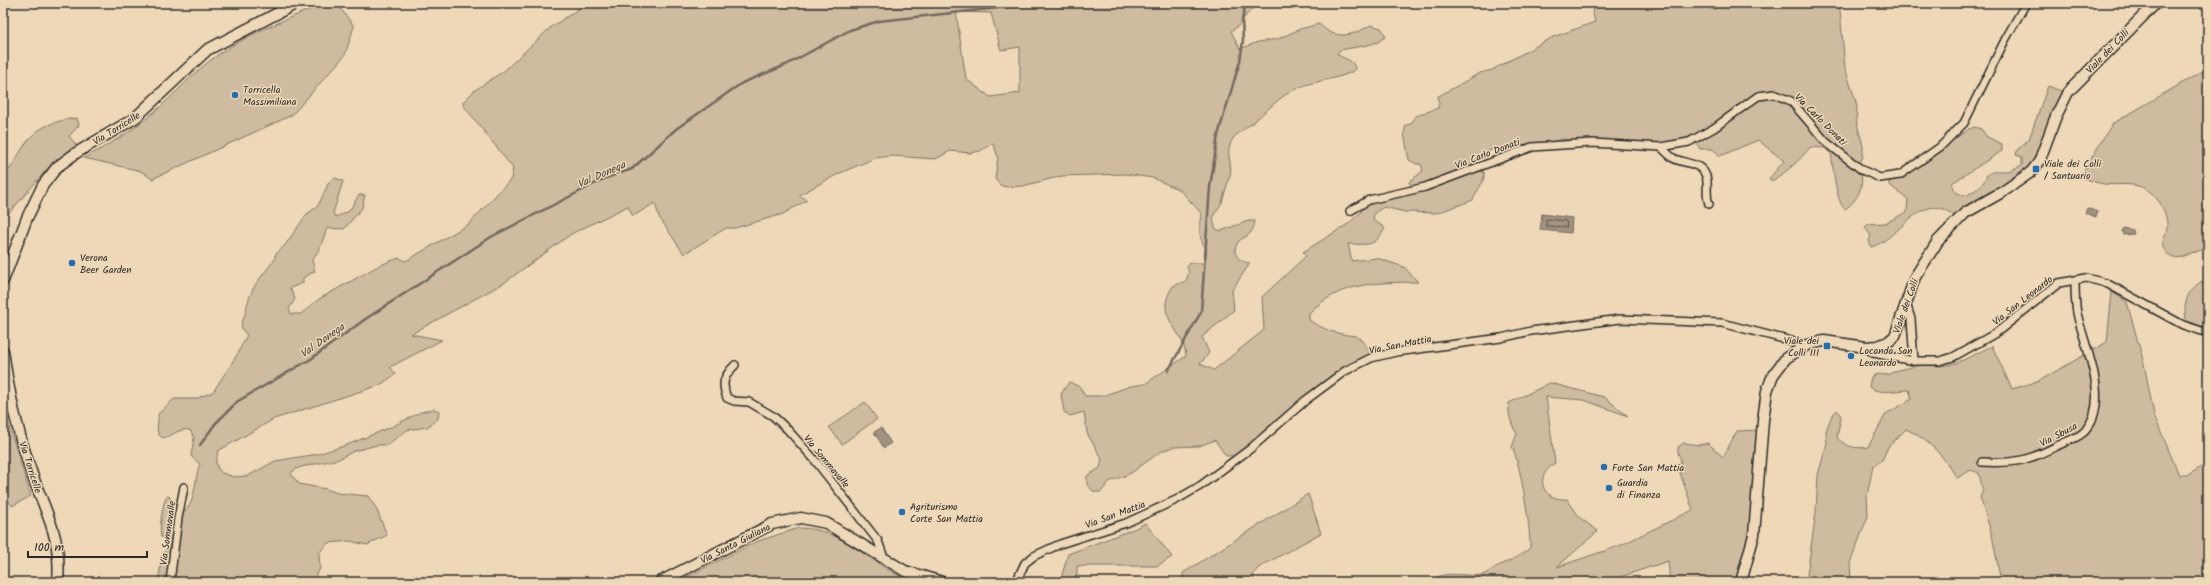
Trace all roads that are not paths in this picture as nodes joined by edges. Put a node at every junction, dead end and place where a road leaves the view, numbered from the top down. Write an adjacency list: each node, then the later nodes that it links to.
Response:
1 (297, 3): 8 (street, Via Torricelle)
2 (2026, 3): 4 (street, Via Carlo Donati)
3 (2156, 3): 9 (street, Viale dei Colli)
4 (1661, 147): 5 (street); 6 (street, Via Carlo Donati)
5 (1709, 204)
6 (1350, 211)
7 (2075, 280): 10 (street, Via San Leonardo); 14 (street, Via San Leonardo); 16 (street, Via Sbusa)
8 (3, 281)
9 (1906, 303): 12 (street, Viale dei Colli); 14 (street)
10 (2208, 333)
11 (1807, 345): 12 (street, Viale dei Colli); 23 (street, Via San Mattia); 24 (street, Viale dei Colli)
12 (1866, 347): 14 (street, Via San Leonardo)
13 (3, 351): 19 (street, Via Torricelle)
14 (1914, 361)
15 (735, 365): 18 (street, Via Sommavalle)
16 (1982, 462)
17 (184, 487): 20 (street, Via Sommavalle)
18 (884, 558): 21 (street, Via Santa Giuliana); 22 (street, Via Santa Giuliana)
19 (58, 582)
20 (170, 582)
21 (660, 582)
22 (942, 582)
23 (1016, 582)
24 (1741, 582)

